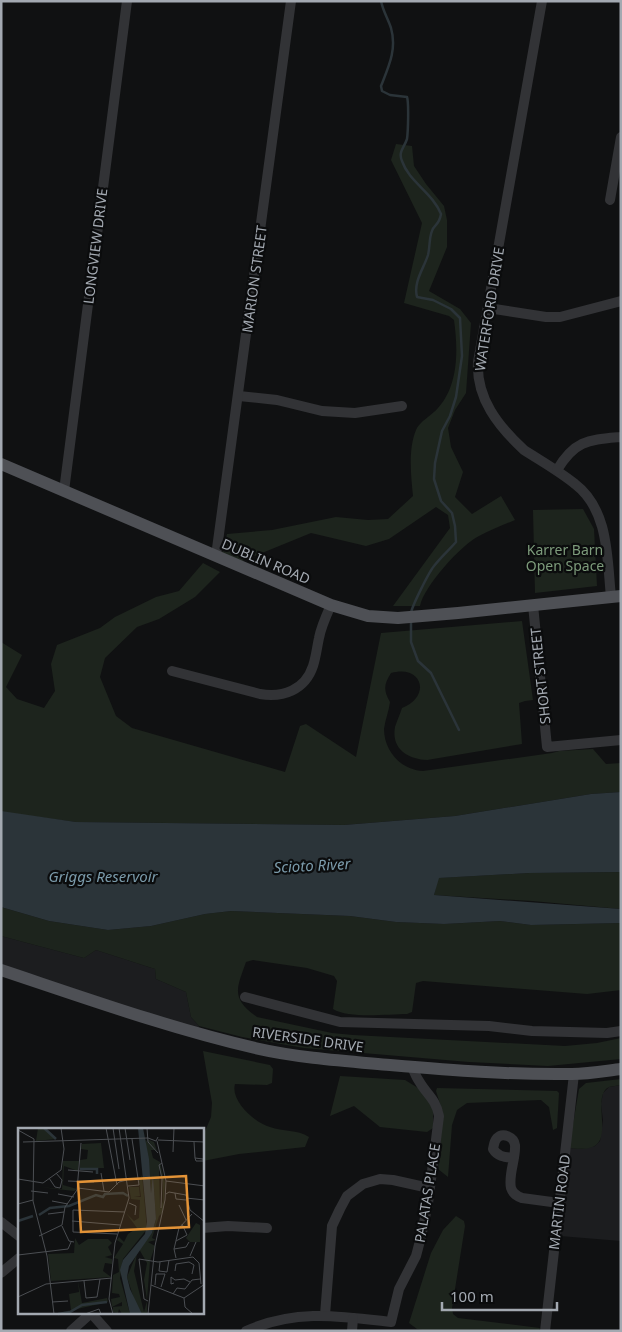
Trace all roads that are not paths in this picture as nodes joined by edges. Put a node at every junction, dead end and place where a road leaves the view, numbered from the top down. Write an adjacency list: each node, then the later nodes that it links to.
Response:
1 (127, 1): 13 (street, LONGVIEW DRIVE)
2 (291, 1): 8 (street, MARION STREET)
3 (542, 1): 7 (street, WATERFORD DRIVE)
4 (621, 137): 5 (street)
5 (610, 200)
6 (621, 301): 7 (street)
7 (488, 308): 12 (street, WATERFORD DRIVE)
8 (239, 396): 9 (street); 14 (street, MARION STREET)
9 (402, 406)
10 (621, 437): 12 (street)
11 (1, 464): 13 (main road, DUBLIN ROAD)
12 (557, 470): 15 (street, WATERFORD DRIVE)
13 (64, 491): 14 (main road, DUBLIN ROAD)
14 (216, 556): 16 (main road, DUBLIN ROAD)
15 (616, 597): 17 (main road, DUBLIN ROAD)
16 (331, 605): 17 (main road, DUBLIN ROAD); 18 (street)
17 (533, 605): 19 (street, SHORT STREET)
18 (172, 672)
19 (621, 740)
20 (1, 970): 23 (main road, RIVERSIDE DRIVE)
21 (246, 997): 22 (street)
22 (621, 1031)
23 (412, 1066): 25 (main road, RIVERSIDE DRIVE); 27 (street, PALATAS PLACE)
24 (621, 1069): 25 (main road, RIVERSIDE DRIVE)
25 (574, 1074): 28 (street, MARTIN ROAD)
26 (514, 1158): 28 (street)
27 (429, 1188): 37 (street); 38 (street, PALATAS PLACE)
28 (559, 1204): 43 (street, MARTIN ROAD)
29 (1, 1222): 32 (street)
30 (204, 1228): 31 (street)
31 (267, 1228)
32 (18, 1235)
33 (18, 1259): 34 (street)
34 (1, 1273)
35 (90, 1314): 39 (street)
36 (92, 1314): 40 (street)
37 (325, 1315): 38 (street); 41 (street)
38 (354, 1318): 42 (street)
39 (71, 1331)
40 (107, 1331)
41 (246, 1331)
42 (352, 1331)
43 (545, 1331)

